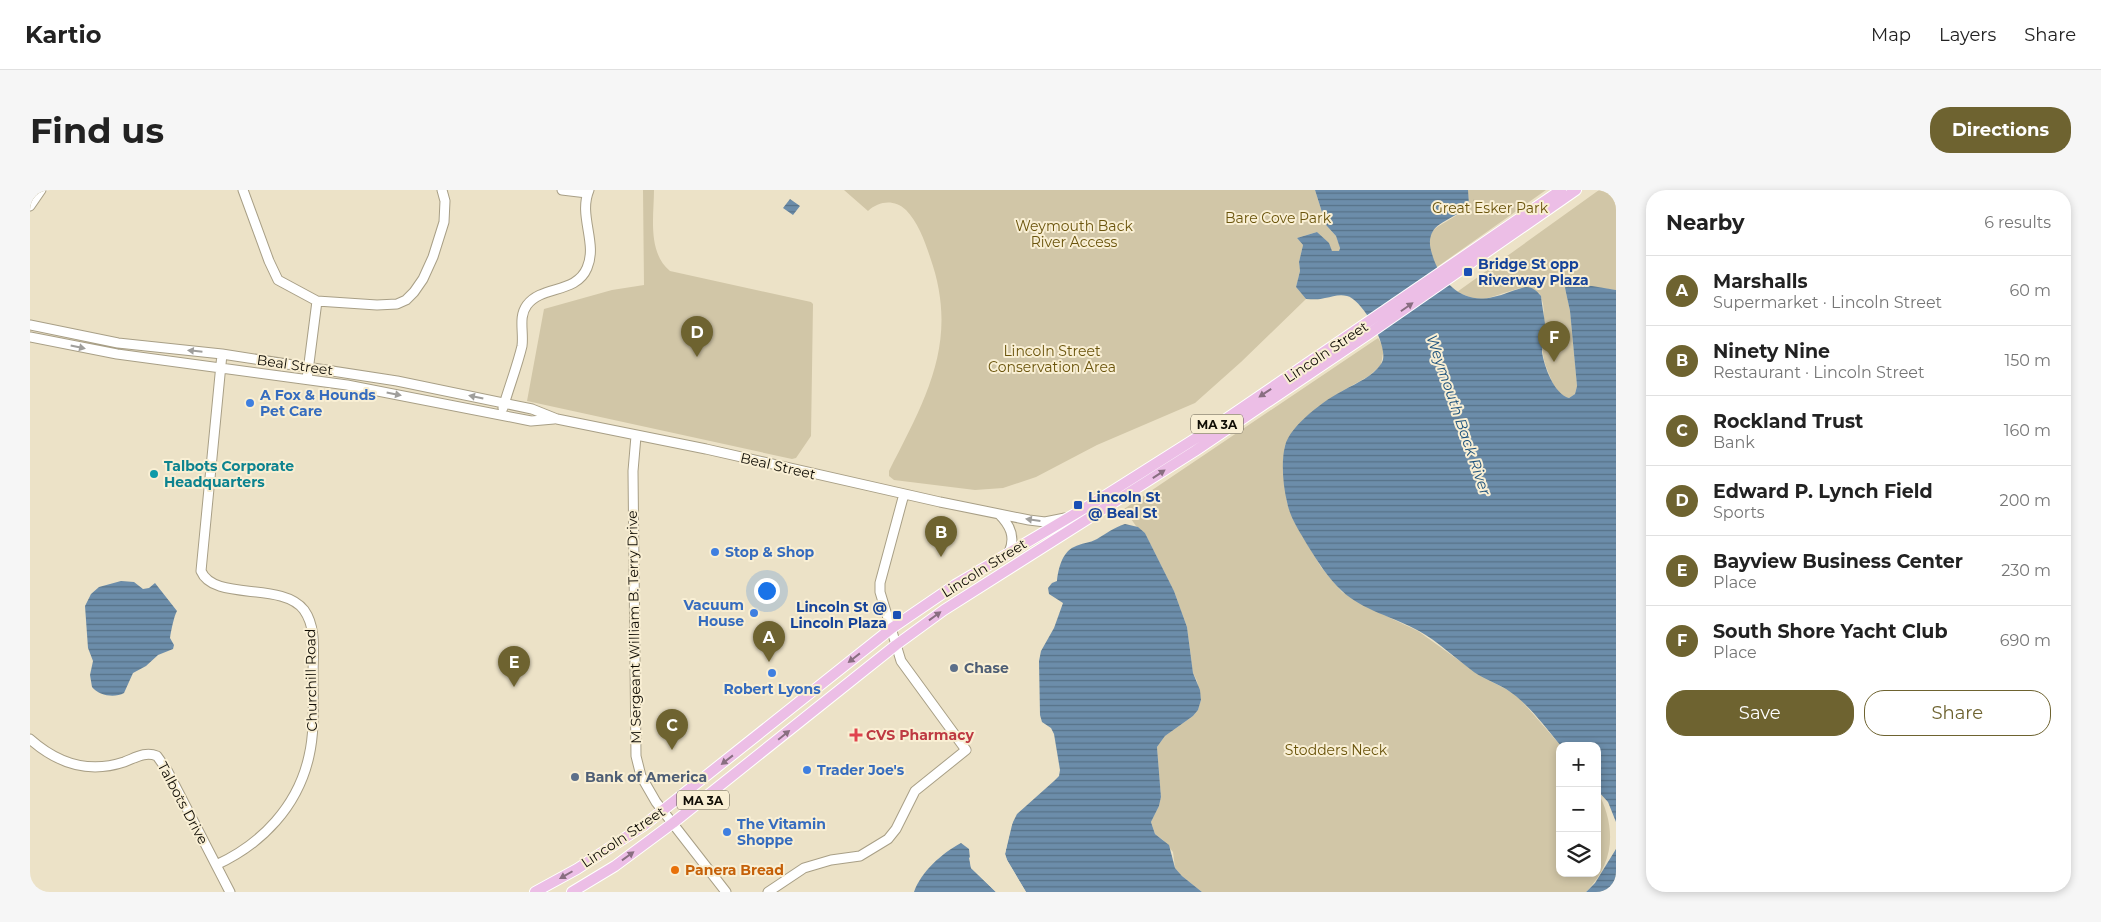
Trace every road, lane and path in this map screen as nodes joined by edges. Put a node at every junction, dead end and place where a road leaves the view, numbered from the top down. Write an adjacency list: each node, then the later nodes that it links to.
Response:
1 (41, 190): 8 (street)
2 (243, 190): 10 (street)
3 (442, 190): 10 (street)
4 (562, 190): 7 (street)
5 (1560, 190): 9 (main road, MA 3A)
6 (1576, 190): 9 (main road, MA 3A)
7 (588, 192): 18 (street)
8 (30, 206)
9 (1452, 270): 12 (main road, Lincoln Street / MA 3A)
10 (317, 301): 15 (street)
11 (30, 325): 14 (street, Beal Street, one-way to 11)
12 (1365, 331): 24 (main road, Lincoln Street / MA 3A, one-way to 24); 27 (main road, Lincoln Street / MA 3A, one-way to 12)
13 (31, 338): 16 (street, Beal Street, one-way to 16)
14 (222, 354): 15 (street, Beal Street); 16 (street, Churchill Road)
15 (308, 367): 17 (street); 18 (street, Beal Street, one-way to 15)
16 (220, 368): 17 (street, Beal Street); 31 (street, Churchill Road)
17 (307, 379): 19 (street, Beal Street, one-way to 19)
18 (504, 403): 19 (street); 20 (street, Beal Street)
19 (501, 415): 20 (street, Beal Street)
20 (557, 418): 21 (street, Beal Street)
21 (636, 436): 22 (street, Beal Street); 29 (street, M Sergeant William B. Terry Drive)
22 (904, 494): 23 (street, Beal Street); 26 (street)
23 (999, 514): 24 (street, Beal Street, one-way to 23); 25 (street)
24 (1068, 518): 25 (main road, Lincoln Street / MA 3A)
25 (1009, 552): 26 (main road, Lincoln Street / MA 3A)
26 (892, 628): 27 (street); 29 (main road, Lincoln Street / MA 3A, one-way to 29)
27 (896, 645): 30 (main road, Lincoln Street / MA 3A, one-way to 27); 36 (street)
28 (30, 739): 31 (street, Talbots Drive)
29 (663, 810): 30 (street, M Sergeant William B. Terry Drive); 33 (main road, Lincoln Street / MA 3A, one-way to 33)
30 (673, 823): 34 (main road, Lincoln Street / MA 3A, one-way to 30); 35 (street, M Sergeant William B. Terry Drive)
31 (216, 865): 32 (street, Talbots Drive)
32 (230, 892)
33 (535, 892)
34 (572, 892)
35 (726, 892)
36 (768, 892)

